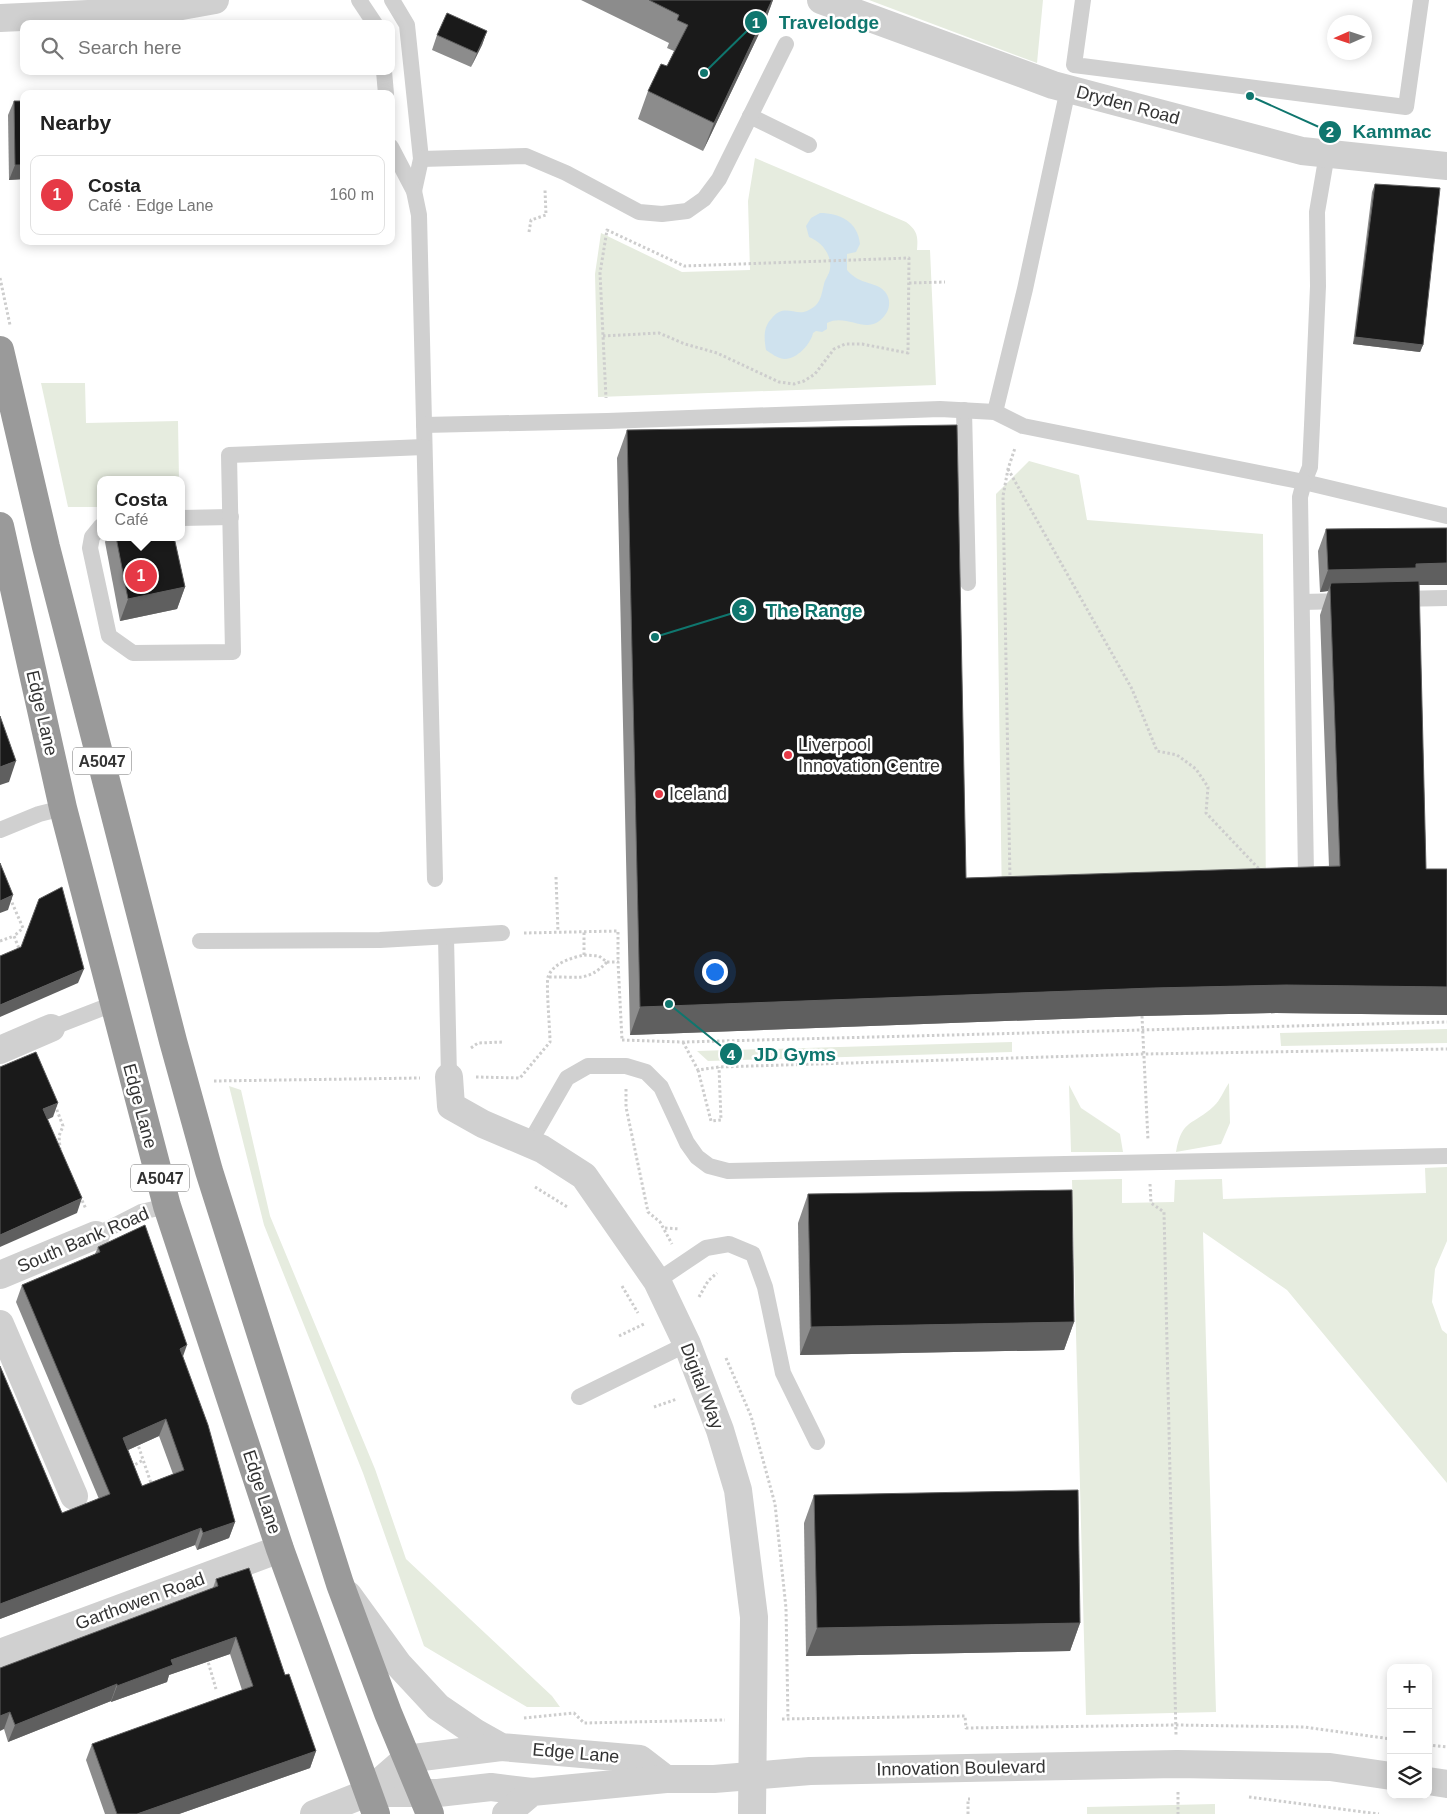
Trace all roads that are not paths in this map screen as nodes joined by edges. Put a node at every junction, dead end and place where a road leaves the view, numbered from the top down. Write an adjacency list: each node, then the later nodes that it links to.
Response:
1 (215, 0): 7 (street)
2 (359, 0): 8 (lane)
3 (392, 0): 17 (lane)
4 (821, 0): 11 (street, Dryden Road)
5 (1083, 0): 6 (lane)
6 (1421, 0)
7 (0, 18)
8 (372, 20)
9 (786, 44): 13 (lane)
10 (384, 75): 12 (lane)
11 (1068, 89): 15 (street, Dryden Road); 22 (lane)
12 (386, 90)
13 (750, 116): 14 (lane); 17 (lane)
14 (809, 145)
15 (1327, 154): 18 (street, Dryden Road); 25 (lane)
16 (395, 155): 19 (lane)
17 (421, 159): 19 (lane)
18 (1447, 166)
19 (414, 191): 23 (lane)
20 (0, 350): 59 (highway, Edge Lane / A5047)
21 (964, 410): 22 (lane); 23 (lane); 31 (lane)
22 (995, 412): 25 (lane)
23 (424, 425): 24 (lane)
24 (424, 447): 27 (lane); 39 (lane)
25 (1304, 482): 26 (lane); 35 (lane)
26 (1447, 516)
27 (231, 517): 28 (lane); 30 (lane)
28 (185, 518)
29 (0, 526): 36 (highway, Edge Lane / A5047)
30 (97, 531)
31 (968, 583)
32 (1447, 598): 34 (lane)
33 (1360, 600): 35 (lane)
34 (1379, 600)
35 (1302, 602): 38 (lane)
36 (63, 808): 37 (lane); 43 (highway, Edge Lane / A5047)
37 (0, 830)
38 (1306, 876)
39 (435, 879)
40 (502, 934): 41 (lane)
41 (446, 937): 42 (lane); 46 (lane)
42 (200, 941)
43 (113, 1004): 44 (lane); 49 (highway, Edge Lane / A5047)
44 (39, 1033): 45 (street)
45 (0, 1050)
46 (449, 1071): 47 (street, Digital Way)
47 (529, 1144): 48 (lane); 52 (street, Digital Way)
48 (1447, 1156)
49 (167, 1206): 50 (lane, South Bank Road); 58 (highway, Edge Lane / A5047)
50 (96, 1235): 51 (street, South Bank Road)
51 (0, 1275)
52 (657, 1281): 54 (street, Digital Way); 56 (lane)
53 (0, 1324): 57 (street)
54 (687, 1344): 55 (lane); 68 (street, Digital Way)
55 (579, 1397)
56 (817, 1442)
57 (74, 1496)
58 (280, 1549): 60 (street, Garthowen Road); 70 (highway, Edge Lane / A5047)
59 (340, 1584): 61 (street, Edge Lane); 62 (highway, Edge Lane / A5047)
60 (0, 1653)
61 (501, 1746): 62 (street); 64 (street, Edge Lane)
62 (406, 1759): 69 (highway, Edge Lane / A5047); 70 (street)
63 (1387, 1775): 68 (street, Innovation Boulevard)
64 (666, 1779): 67 (street, Innovation Boulevard); 68 (street, Innovation Boulevard)
65 (1432, 1782): 66 (street)
66 (1447, 1784)
67 (532, 1792): 69 (street, Innovation Boulevard); 72 (street)
68 (752, 1797)
69 (425, 1803): 70 (street, Innovation Boulevard)
70 (372, 1804): 71 (street)
71 (314, 1814)
72 (506, 1814)

